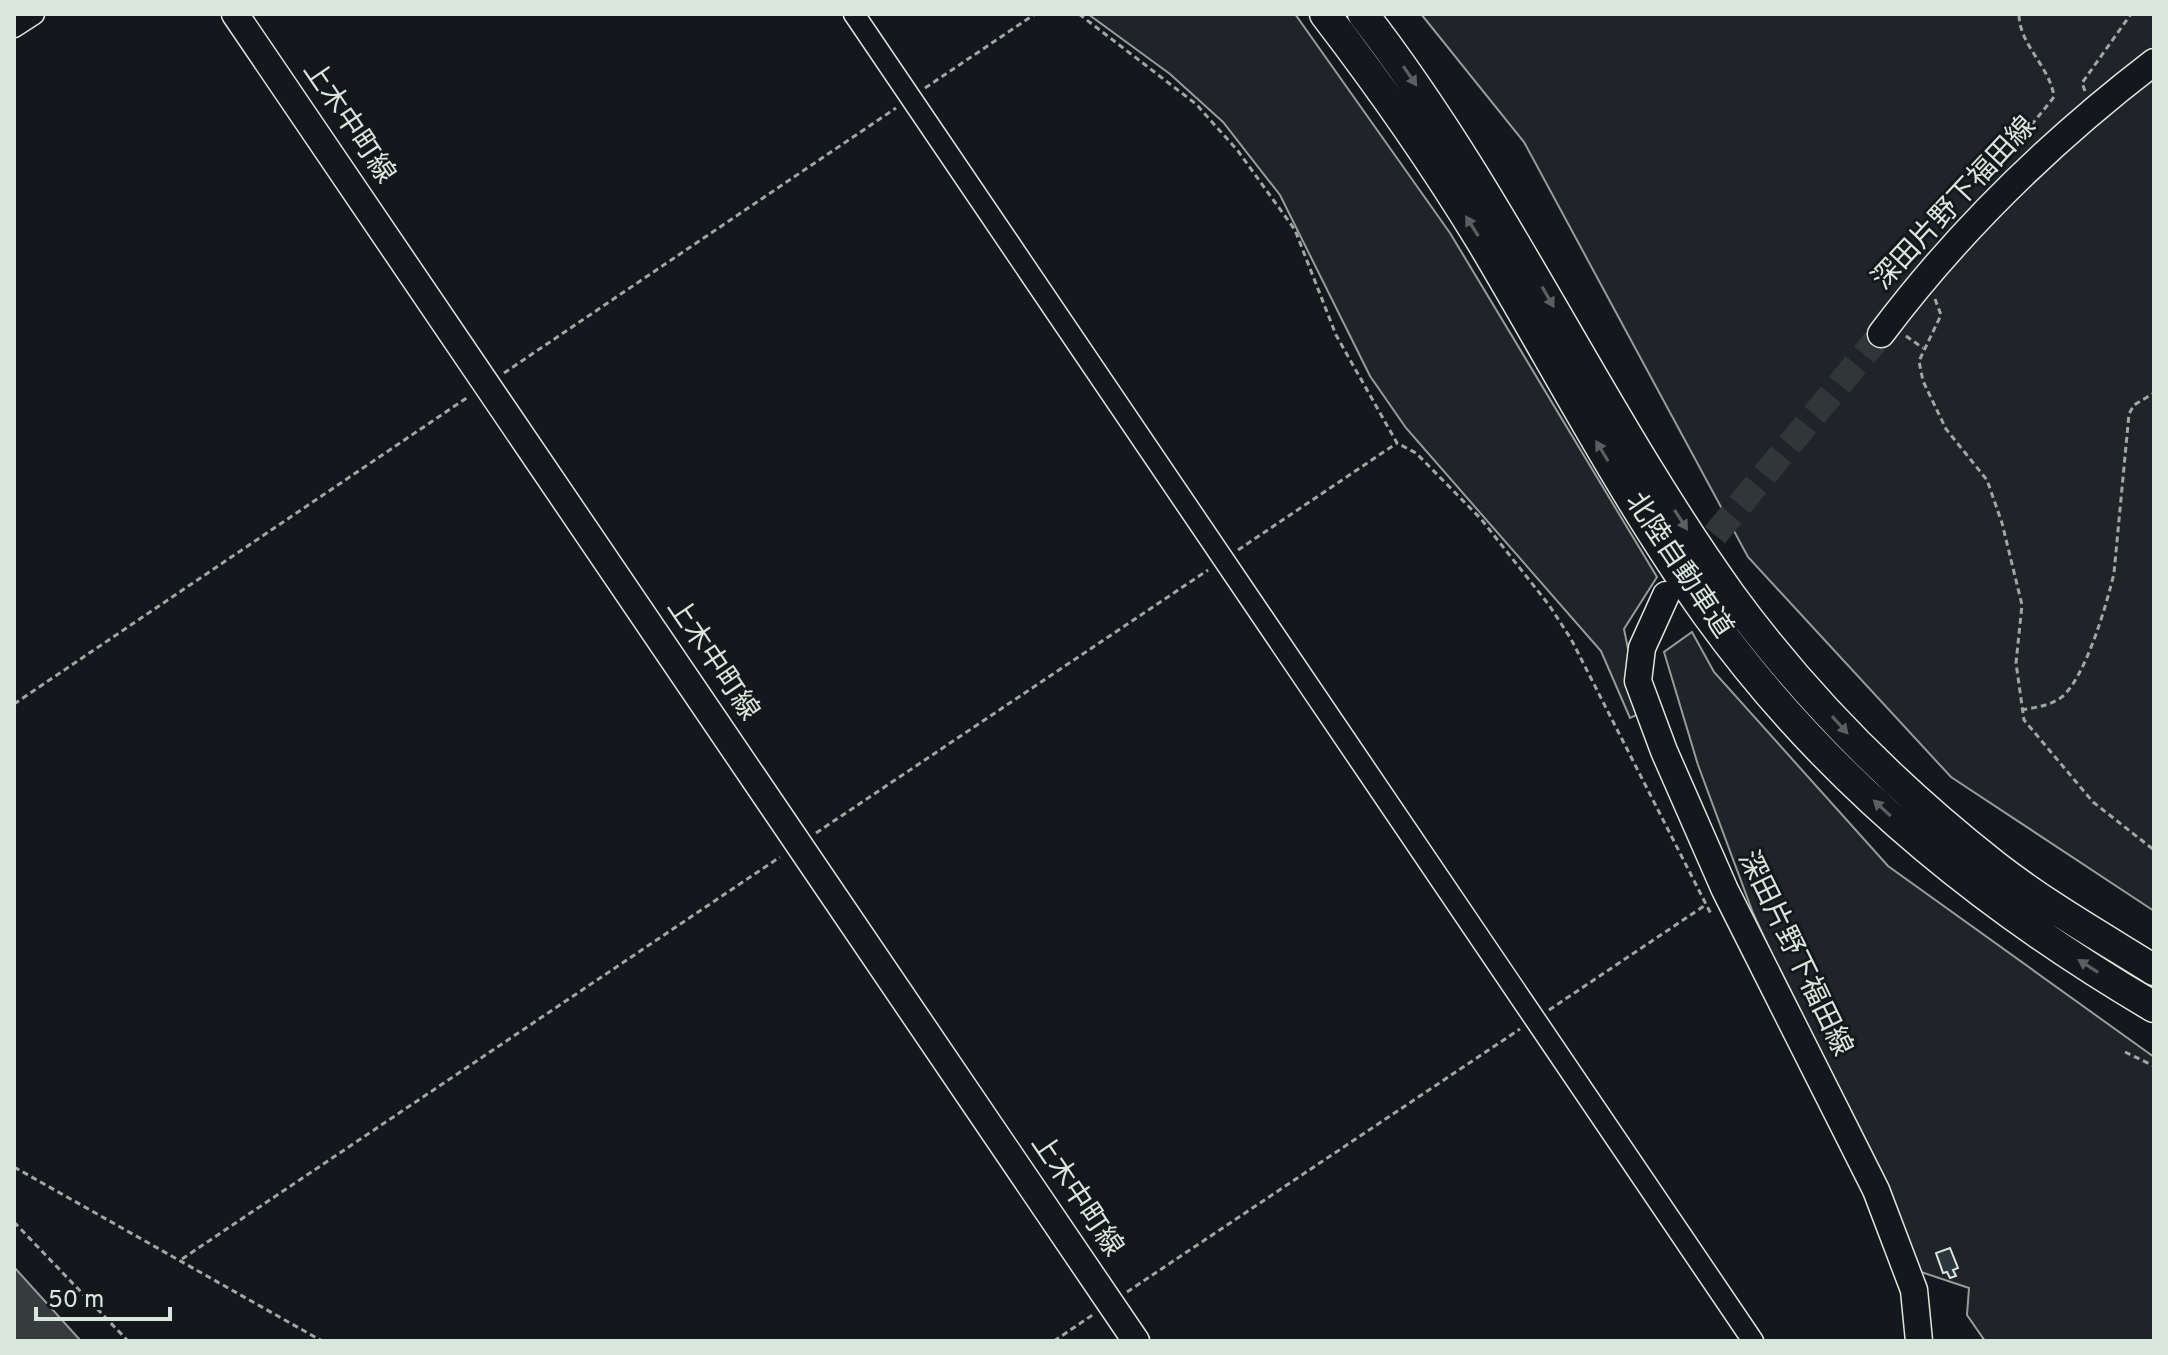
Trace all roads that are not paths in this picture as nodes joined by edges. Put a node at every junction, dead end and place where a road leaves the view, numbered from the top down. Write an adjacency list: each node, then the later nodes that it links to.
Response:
1 (34, 14): 6 (street)
2 (235, 14): 12 (main road, 上木中町線)
3 (854, 14): 13 (street)
4 (1325, 14): 11 (highway, 北陸自動車道, one-way to 4)
5 (1363, 14): 10 (highway, 北陸自動車道, one-way to 10)
6 (14, 27)
7 (2154, 62): 8 (main road, 深田片野下福田線)
8 (1881, 334)
9 (1666, 595): 14 (main road, 深田片野下福田線)
10 (2154, 970)
11 (2154, 1007)
12 (1136, 1341)
13 (1753, 1341)
14 (1919, 1341)

